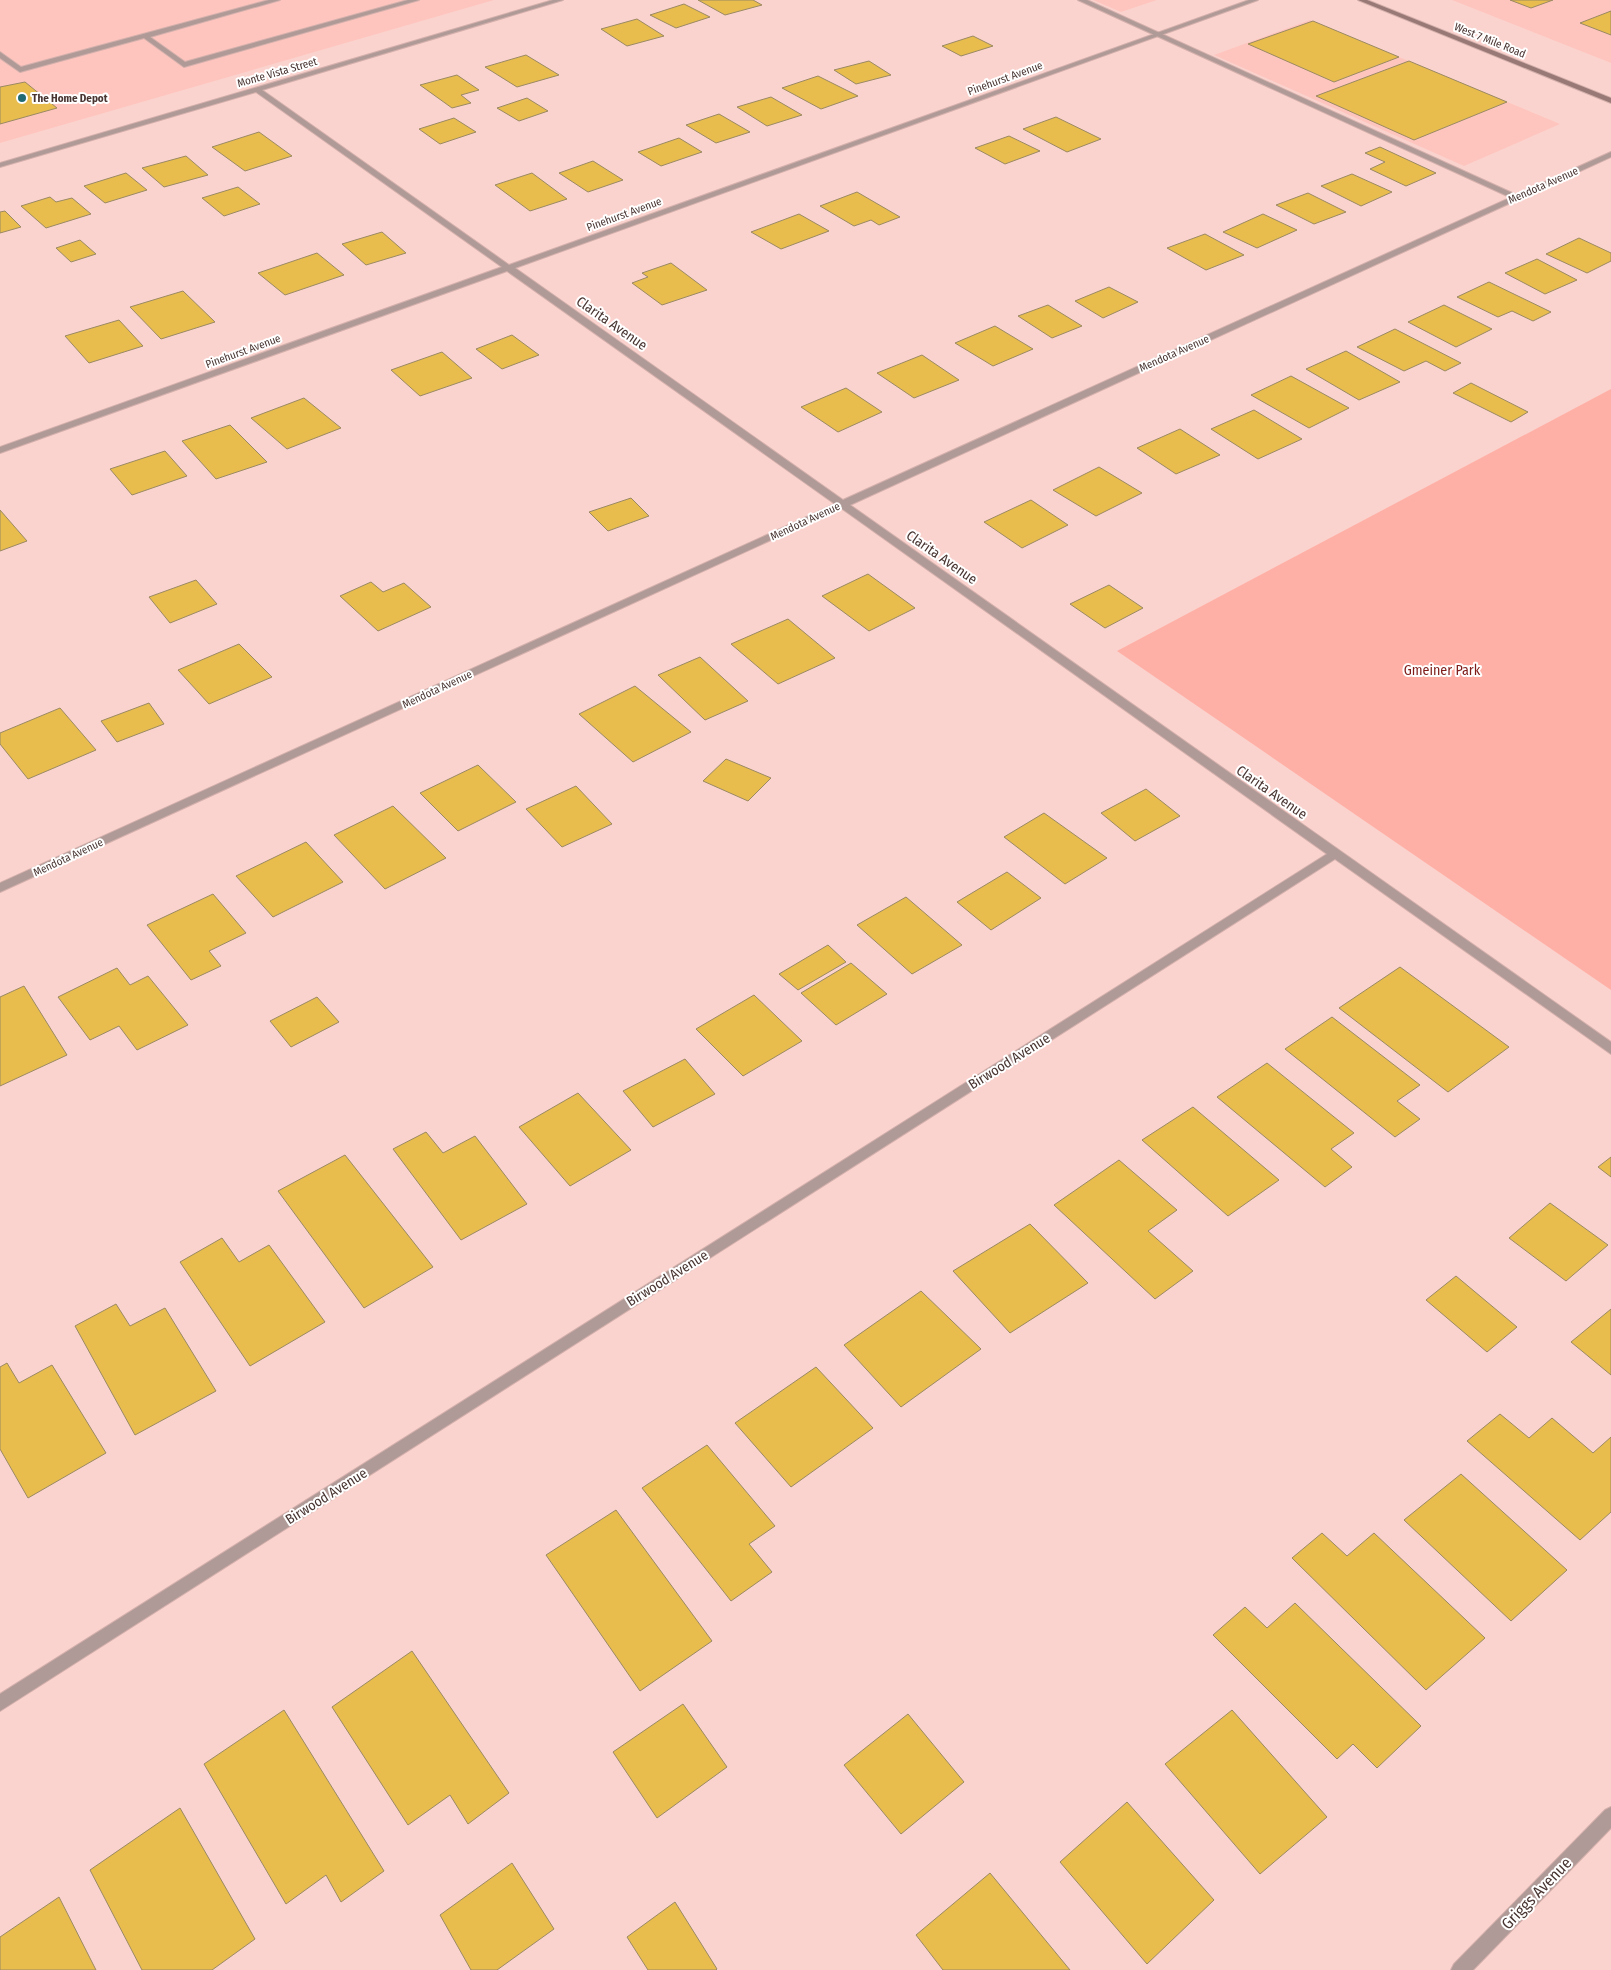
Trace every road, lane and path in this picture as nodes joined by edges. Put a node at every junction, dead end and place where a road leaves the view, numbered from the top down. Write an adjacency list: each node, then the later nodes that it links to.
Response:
1 (277, 0): 8 (street)
2 (416, 0): 8 (street)
3 (560, 0): 10 (street, Monte Vista Street)
4 (1080, 0): 7 (street)
5 (1255, 0): 7 (street, Pinehurst Avenue)
6 (1361, 0): 11 (main road, West 7 Mile Road)
7 (1158, 35): 14 (street); 15 (street, Pinehurst Avenue)
8 (145, 36): 9 (street)
9 (0, 54)
10 (256, 90): 13 (street, Monte Vista Street); 15 (street, Clarita Avenue)
11 (1611, 101)
12 (1611, 154): 14 (street, Mendota Avenue)
13 (0, 165)
14 (1517, 197): 17 (street, Mendota Avenue)
15 (508, 268): 16 (street, Pinehurst Avenue); 17 (street, Clarita Avenue)
16 (0, 450)
17 (841, 504): 18 (street, Clarita Avenue); 19 (street, Mendota Avenue)
18 (1335, 854): 20 (street, Clarita Avenue); 21 (street, Birwood Avenue)
19 (0, 888)
20 (1611, 1049)
21 (0, 1703)
22 (1611, 1816): 23 (street, Griggs Avenue)
23 (1460, 1970)

